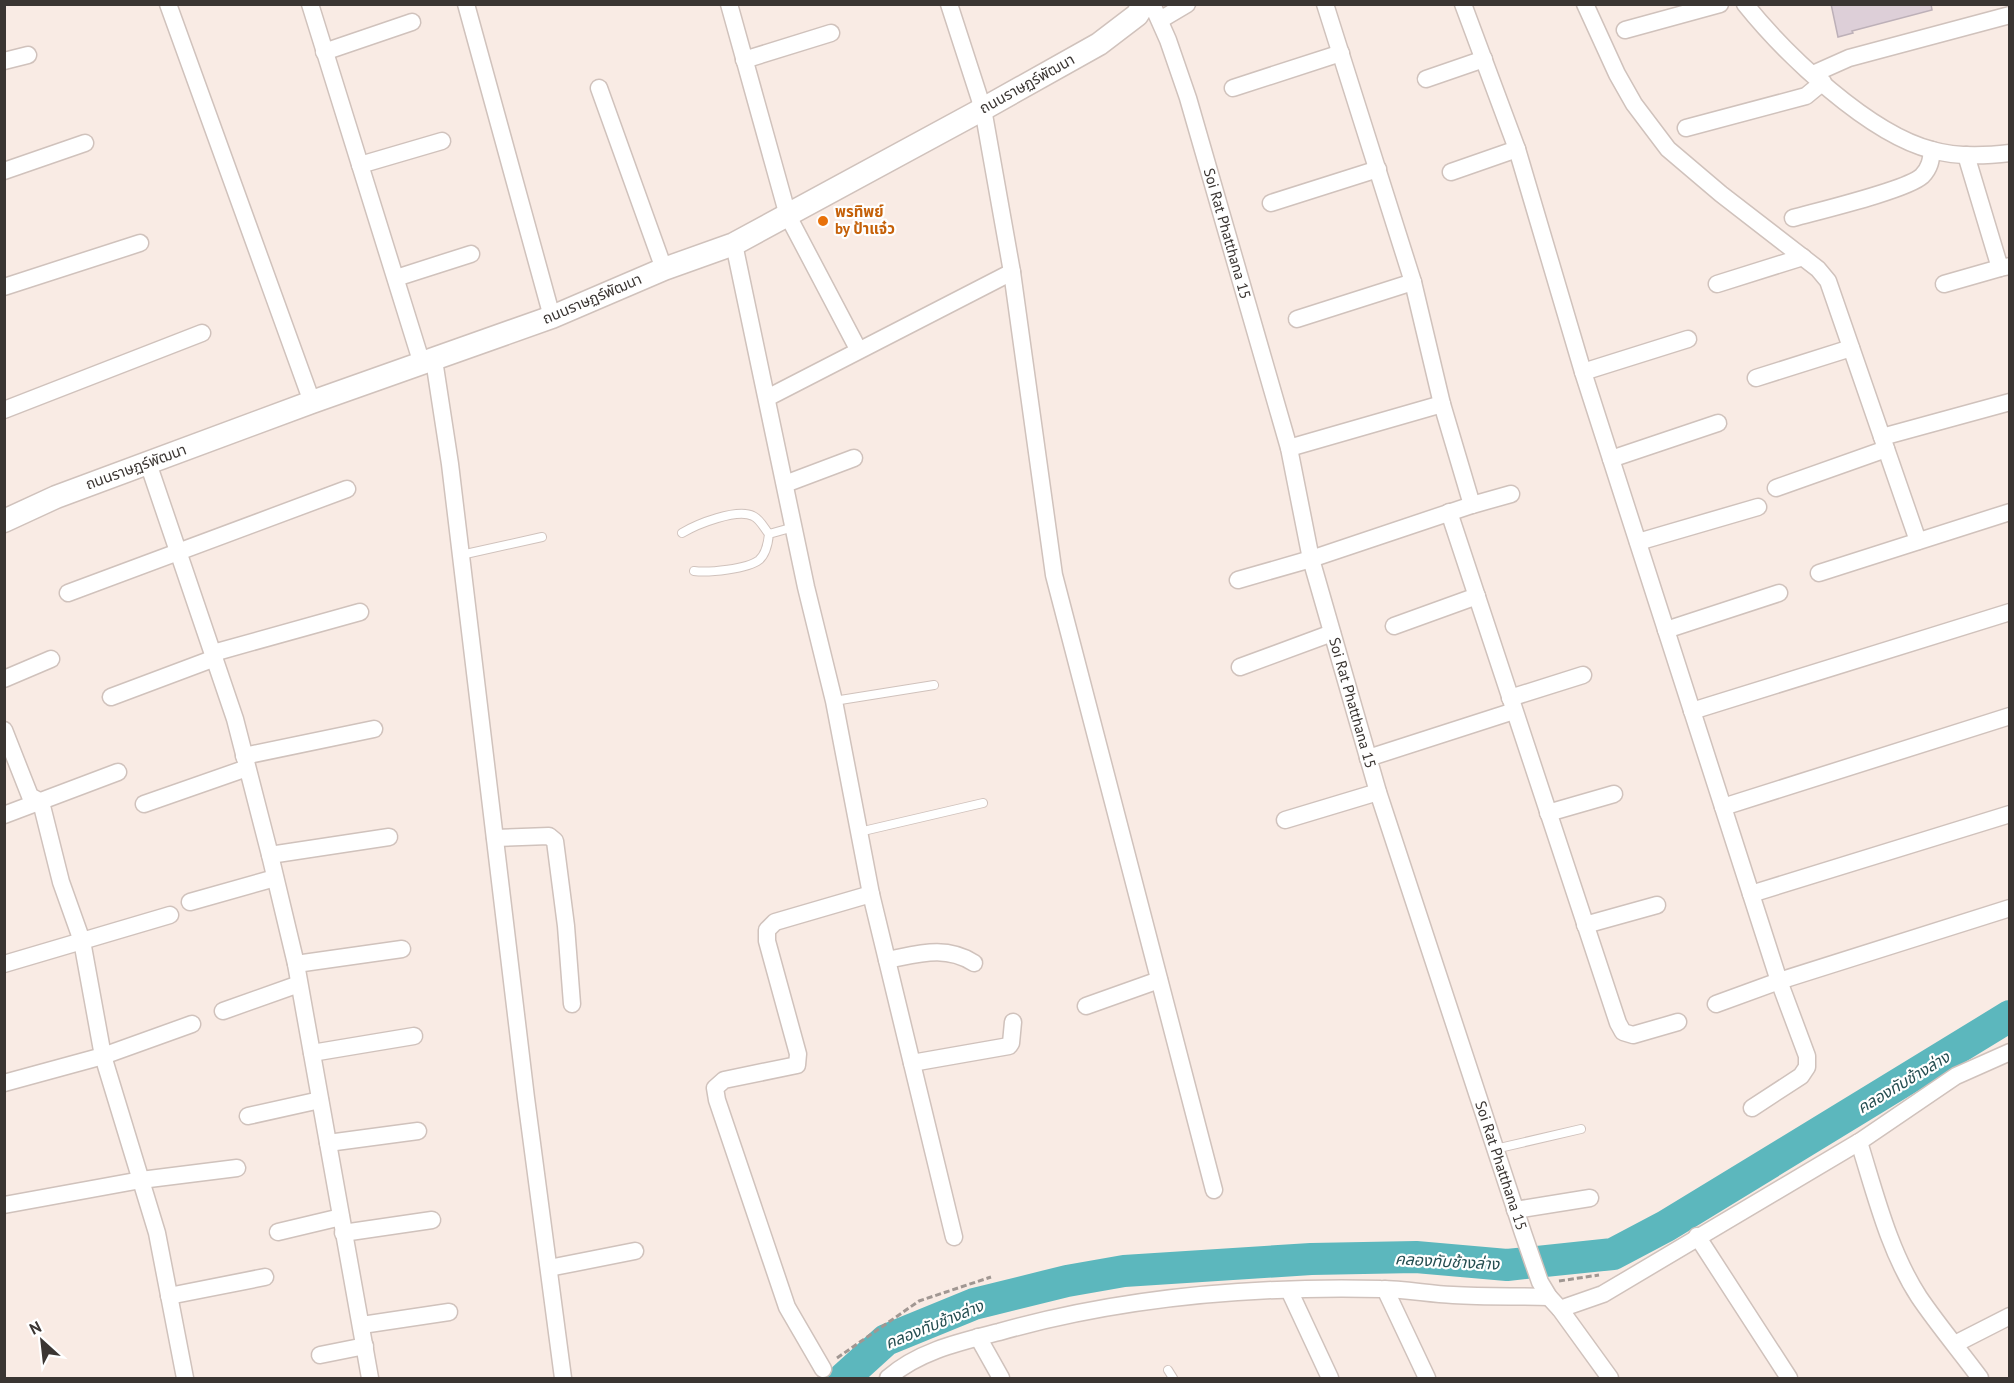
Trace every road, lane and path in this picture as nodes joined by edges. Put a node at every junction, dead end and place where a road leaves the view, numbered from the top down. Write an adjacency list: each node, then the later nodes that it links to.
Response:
1 (168, 4): 64 (street)
2 (310, 4): 17 (street)
3 (466, 4): 54 (street)
4 (729, 4): 21 (street)
5 (949, 4): 27 (street)
6 (1188, 4): 12 (street)
7 (1325, 4): 18 (street)
8 (1462, 4): 20 (street)
9 (1585, 4): 45 (street)
10 (1720, 4): 15 (street)
11 (1745, 4): 23 (street)
12 (1152, 10): 27 (street, ถนนราษฏร์พัฒนา); 70 (street, Soi Rat Phatthana 15)
13 (2010, 15): 23 (street)
14 (412, 22): 17 (street)
15 (1625, 30)
16 (831, 33): 21 (street)
17 (324, 52): 35 (street)
18 (1341, 53): 26 (street); 36 (street)
19 (28, 55): 22 (street)
20 (1484, 59): 24 (street); 31 (street)
21 (744, 60): 40 (street)
22 (4, 61)
23 (1818, 78): 28 (street); 32 (street)
24 (1426, 79)
25 (599, 88): 47 (street)
26 (1233, 88)
27 (983, 109): 40 (street, ถนนราษฏร์พัฒนา); 48 (street)
28 (1686, 128)
29 (442, 141): 35 (street)
30 (85, 143): 37 (street)
31 (1517, 149): 38 (street); 61 (street)
32 (1932, 150): 34 (street); 41 (street)
33 (2010, 153): 34 (street)
34 (1966, 155): 46 (street)
35 (360, 165): 49 (street)
36 (1378, 169): 39 (street); 50 (street)
37 (4, 171)
38 (1451, 172)
39 (1271, 203)
40 (788, 216): 43 (street, ถนนราษฏร์พัฒนา); 59 (street)
41 (1793, 218)
42 (140, 243): 53 (street)
43 (734, 244): 47 (street, ถนนราษฏร์พัฒนา); 63 (street)
44 (471, 254): 49 (street)
45 (1803, 257): 51 (street); 58 (street)
46 (2005, 267): 52 (street)
47 (664, 269): 54 (street, ถนนราษฏร์พัฒนา)
48 (1012, 272): 59 (street); 149 (street)
49 (396, 278): 60 (street)
50 (1413, 282): 55 (street); 66 (street)
51 (1718, 284)
52 (1944, 284)
53 (4, 287)
54 (552, 317): 60 (street, ถนนราษฏร์พัฒนา)
55 (1297, 320)
56 (202, 333): 67 (street)
57 (1688, 339): 61 (street)
58 (1851, 348): 62 (street); 69 (street)
59 (858, 349): 63 (street)
60 (428, 362): 64 (street, ถนนราษฏร์พัฒนา); 90 (street)
61 (1583, 372): 72 (street)
62 (1756, 378)
63 (767, 398): 74 (street)
64 (312, 402): 73 (street, ถนนราษฏร์พัฒนา)
65 (2010, 402): 69 (street)
66 (1442, 404): 70 (street); 78 (street)
67 (4, 410)
68 (1718, 423): 72 (street)
69 (1884, 443): 75 (street); 87 (street)
70 (1290, 448): 91 (street, Soi Rat Phatthana 15)
71 (854, 458): 74 (street)
72 (1611, 459): 88 (street)
73 (148, 463): 82 (street, ถนนราษฏร์พัฒนา); 89 (street)
74 (785, 484): 83 (street)
75 (1776, 488)
76 (347, 489): 89 (street)
77 (1511, 494): 78 (street)
78 (1472, 505): 80 (street)
79 (1758, 507): 88 (street)
80 (1449, 512): 91 (street); 97 (street)
81 (2010, 512): 87 (street)
82 (4, 521)
83 (794, 527): 85 (lane); 110 (street)
84 (682, 533): 85 (lane)
85 (769, 534): 92 (lane)
86 (542, 537): 90 (lane)
87 (1917, 541): 93 (street)
88 (1638, 542): 101 (street)
89 (177, 551): 95 (street); 103 (street)
90 (461, 555): 133 (street)
91 (1311, 560): 94 (street); 102 (street, Soi Rat Phatthana 15)
92 (694, 572)
93 (1819, 573)
94 (1238, 580)
95 (68, 593)
96 (1779, 593): 101 (street)
97 (1477, 596): 100 (street); 111 (street)
98 (360, 612): 103 (street)
99 (2010, 612): 112 (street)
100 (1394, 626)
101 (1666, 630): 112 (street)
102 (1332, 633): 105 (street); 116 (street, Soi Rat Phatthana 15)
103 (214, 655): 109 (street); 117 (street)
104 (51, 659): 107 (street)
105 (1240, 667)
106 (1583, 675): 111 (street)
107 (4, 680)
108 (934, 685): 110 (lane)
109 (111, 697)
110 (834, 701): 131 (street)
111 (1512, 704): 116 (street); 127 (street)
112 (1692, 711): 126 (street)
113 (2010, 717): 126 (street)
114 (374, 729): 117 (street)
115 (4, 730): 122 (street)
116 (1368, 758): 120 (street, Soi Rat Phatthana 15)
117 (246, 762): 124 (street); 134 (street)
118 (118, 772): 122 (street)
119 (81, 776): 122 (street)
120 (1378, 792): 130 (street); 172 (street, Soi Rat Phatthana 15)
121 (1614, 794): 127 (street)
122 (35, 799): 125 (street); 129 (street); 143 (street)
123 (983, 803): 131 (lane)
124 (144, 804)
125 (4, 805)
126 (1723, 807): 137 (street)
127 (1548, 813): 142 (street)
128 (2010, 814): 137 (street)
129 (4, 815)
130 (1285, 820)
131 (860, 832): 136 (street)
132 (389, 837): 134 (street)
133 (495, 838): 152 (street); 185 (street)
134 (270, 855): 135 (street)
135 (275, 878): 138 (street); 148 (street)
136 (871, 894): 145 (street); 199 (street)
137 (1751, 894): 150 (street)
138 (190, 902)
139 (1658, 905): 142 (street)
140 (2010, 908): 150 (street)
141 (170, 915): 143 (street)
142 (1585, 925): 157 (street)
143 (82, 941): 147 (street); 162 (street)
144 (402, 949): 148 (street)
145 (887, 960): 146 (street); 163 (street)
146 (974, 963)
147 (4, 964)
148 (296, 964): 151 (street)
149 (1159, 980): 154 (street); 175 (street)
150 (1779, 981): 153 (street); 166 (street)
151 (299, 984): 155 (street); 161 (street)
152 (572, 1004)
153 (1716, 1004)
154 (1086, 1006)
155 (223, 1011)
156 (1013, 1022): 163 (street)
157 (1678, 1022)
158 (192, 1024): 162 (street)
159 (414, 1036): 161 (street)
160 (2010, 1052): 170 (street)
161 (312, 1053): 165 (street)
162 (104, 1056): 164 (street); 174 (street)
163 (912, 1063): 183 (street)
164 (4, 1083)
165 (320, 1100): 167 (street); 171 (street)
166 (1752, 1108)
167 (248, 1116)
168 (1581, 1129): 172 (lane)
169 (418, 1131): 171 (street)
170 (1859, 1142): 182 (street); 196 (street)
171 (328, 1143): 180 (street)
172 (1495, 1149): 178 (street, Soi Rat Phatthana 15)
173 (237, 1168): 174 (street)
174 (141, 1180): 177 (street); 190 (street)
175 (1214, 1190)
176 (1590, 1198): 178 (street)
177 (4, 1205)
178 (1515, 1210): 191 (street, Soi Rat Phatthana 15)
179 (432, 1220): 180 (street)
180 (342, 1225): 181 (street); 194 (street)
181 (278, 1232)
182 (1697, 1236): 191 (street); 210 (street)
183 (954, 1237)
184 (635, 1251): 185 (street)
185 (549, 1268): 203 (street)
186 (265, 1277): 190 (street)
187 (991, 1277): 199 (path)
188 (1384, 1288): 189 (street); 191 (street); 208 (street)
189 (1289, 1290): 195 (street); 207 (street)
190 (169, 1296): 201 (street)
191 (1554, 1303): 209 (street, Soi Rat Phatthana 15)
192 (448, 1312): 194 (street)
193 (2010, 1316): 196 (street)
194 (362, 1325): 197 (street)
195 (978, 1337): 204 (street); 205 (street)
196 (1955, 1344): 211 (street)
197 (365, 1346): 198 (street); 202 (street)
198 (320, 1355)
199 (823, 1369)
200 (1168, 1370): 206 (lane)
201 (185, 1378)
202 (370, 1378)
203 (563, 1378)
204 (888, 1378)
205 (1001, 1378)
206 (1173, 1378)
207 (1330, 1378)
208 (1427, 1378)
209 (1610, 1378)
210 (1789, 1378)
211 (1980, 1378)

